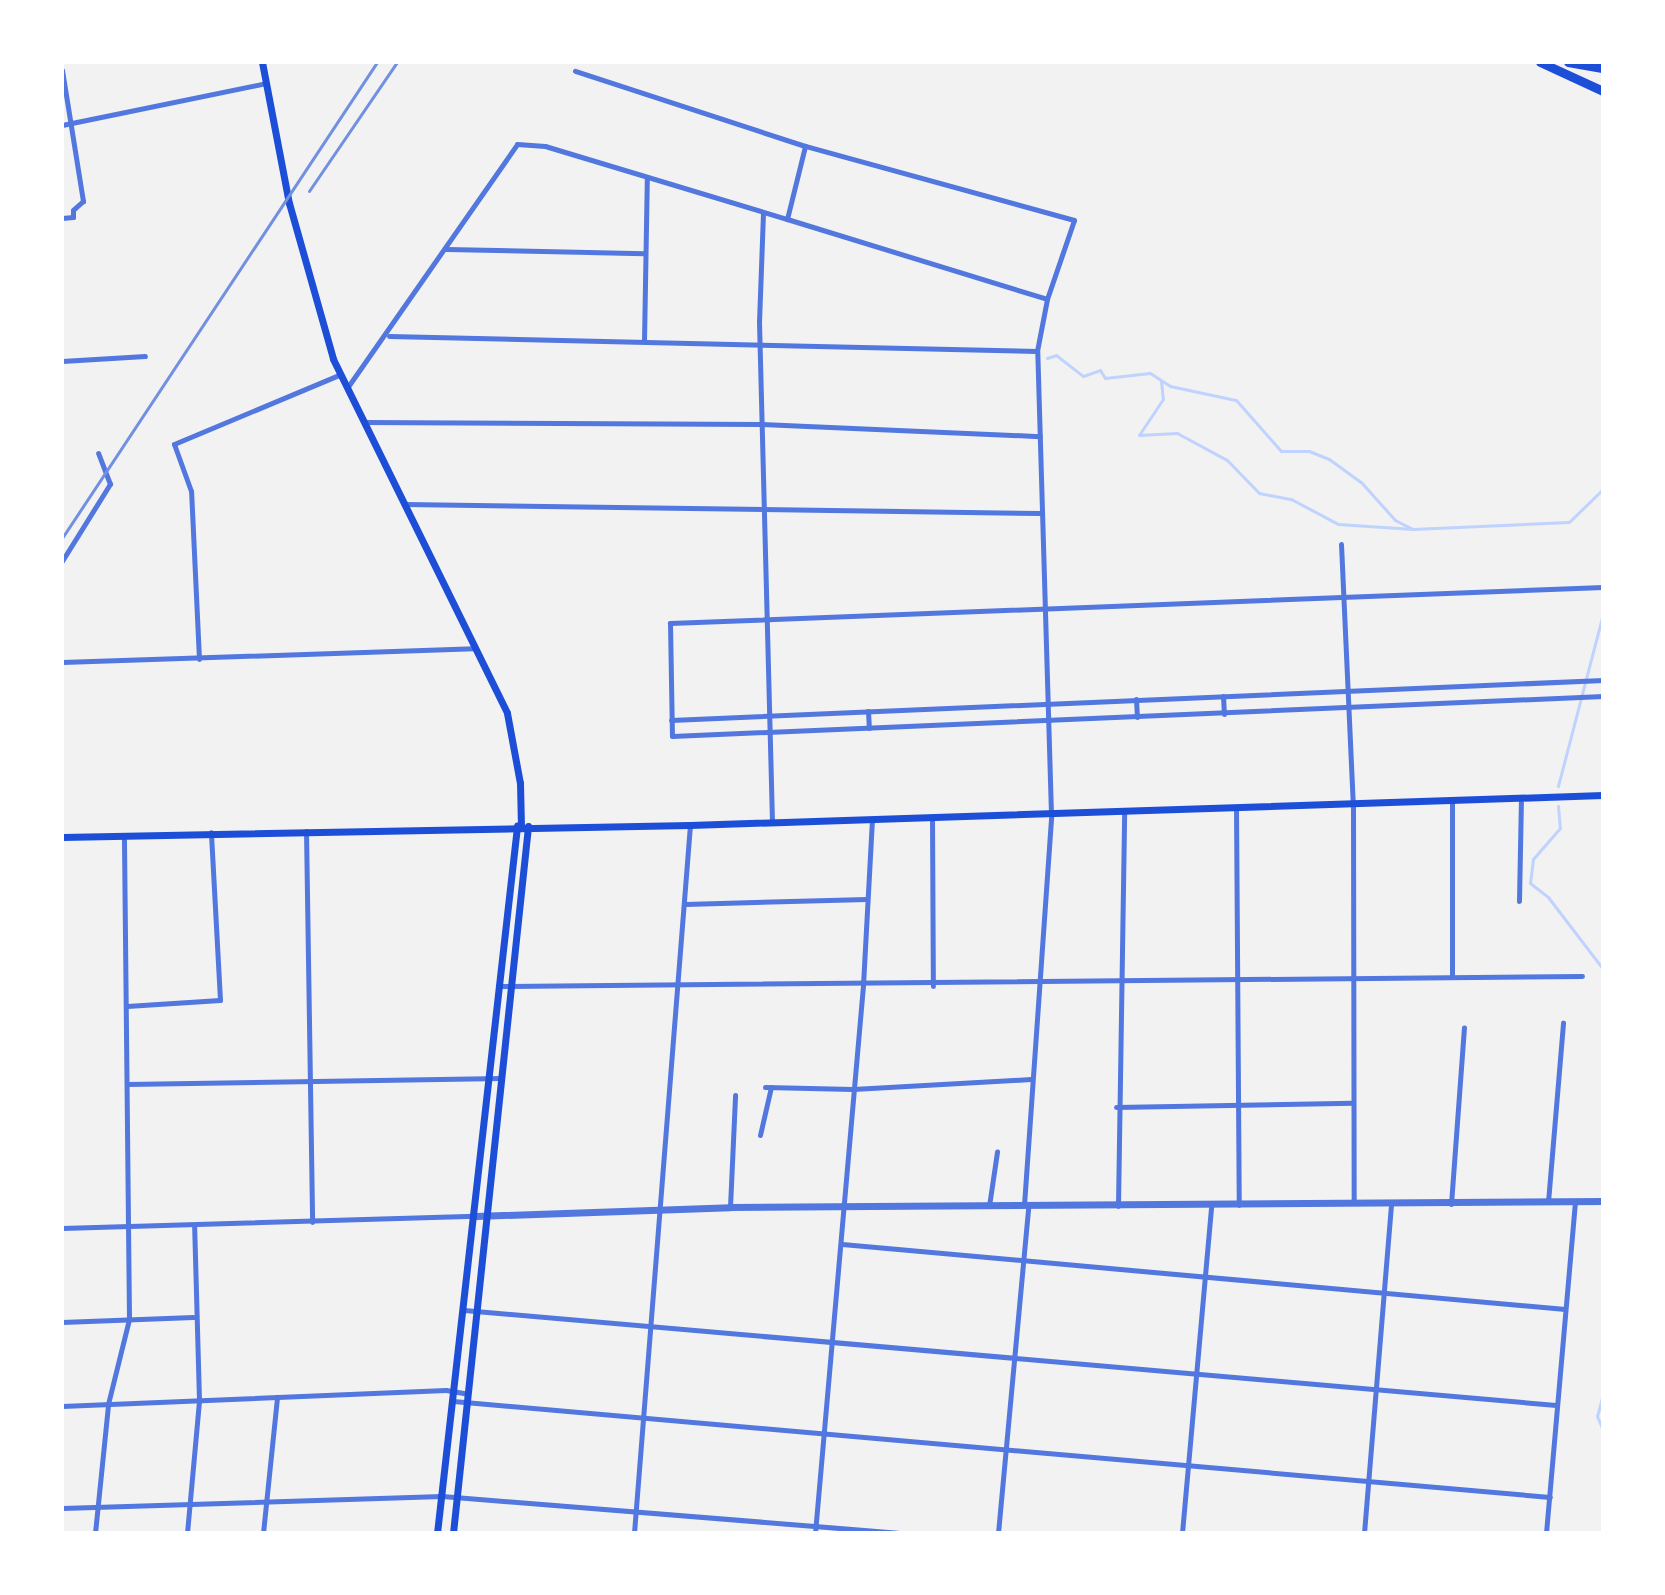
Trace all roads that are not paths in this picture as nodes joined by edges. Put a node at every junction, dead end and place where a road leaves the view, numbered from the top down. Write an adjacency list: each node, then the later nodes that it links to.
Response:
1 (262, 62): 7 (main road)
2 (1540, 62): 8 (highway)
3 (1568, 62): 4 (highway)
4 (1603, 68)
5 (62, 70): 9 (street)
6 (575, 71): 10 (street)
7 (266, 83): 9 (street); 24 (main road)
8 (1603, 91)
9 (65, 124): 13 (street)
10 (805, 146): 14 (street); 17 (street)
11 (647, 177): 12 (street); 15 (street); 16 (street)
12 (763, 213): 14 (street); 20 (street)
13 (62, 218)
14 (787, 219): 17 (street)
15 (446, 249): 16 (street); 18 (street)
16 (644, 253): 19 (street)
17 (1047, 299): 21 (street)
18 (388, 336): 19 (street); 25 (street)
19 (644, 341): 20 (street)
20 (760, 343): 21 (street); 27 (street)
21 (1037, 351): 28 (street)
22 (145, 356): 23 (street)
23 (62, 361)
24 (339, 375): 25 (main road); 40 (street)
25 (347, 389): 26 (main road)
26 (364, 422): 27 (street); 30 (main road)
27 (761, 424): 28 (street); 31 (street)
28 (1040, 436): 32 (street)
29 (98, 453): 34 (street)
30 (405, 504): 31 (street); 39 (main road)
31 (762, 509): 32 (street); 38 (street)
32 (1040, 513): 37 (street)
33 (1341, 544): 36 (street)
34 (62, 561)
35 (1603, 587): 36 (street)
36 (1343, 597): 37 (street); 43 (street)
37 (1041, 608): 38 (street); 47 (street)
38 (766, 619): 51 (street); 53 (street)
39 (474, 648): 40 (street); 68 (main road)
40 (199, 659): 41 (street)
41 (62, 662)
42 (1603, 680): 43 (street)
43 (1349, 690): 44 (street); 48 (street)
44 (1223, 696): 46 (street); 50 (street)
45 (1603, 696): 48 (street)
46 (1136, 699): 47 (street); 52 (street)
47 (1046, 703): 49 (street); 54 (street)
48 (1350, 709): 50 (street); 60 (street)
49 (868, 711): 51 (street); 55 (street)
50 (1224, 714): 52 (street)
51 (770, 716): 53 (street); 56 (street)
52 (1137, 717): 54 (street)
53 (671, 720): 56 (street)
54 (1047, 720): 55 (street); 63 (street)
55 (869, 728): 56 (street)
56 (770, 732): 66 (street)
57 (1603, 795): 58 (main road)
58 (1521, 799): 59 (main road); 74 (street)
59 (1452, 801): 60 (main road); 76 (street)
60 (1353, 804): 61 (main road); 77 (street)
61 (1236, 807): 62 (main road); 79 (street)
62 (1124, 810): 63 (main road); 80 (street)
63 (1051, 814): 64 (main road); 82 (street)
64 (932, 817): 65 (main road); 85 (street)
65 (872, 819): 66 (main road); 73 (street)
66 (772, 822): 67 (main road)
67 (690, 825): 68 (main road); 75 (street)
68 (522, 826): 69 (main road); 83 (main road); 86 (main road)
69 (306, 831): 70 (main road); 93 (street)
70 (211, 832): 71 (main road); 87 (street)
71 (124, 835): 72 (main road); 87 (street)
72 (62, 837)
73 (867, 899): 75 (street); 81 (street)
74 (1519, 901)
75 (685, 904): 84 (street)
76 (1452, 975): 77 (street); 78 (street)
77 (1351, 976): 79 (street); 97 (street)
78 (1582, 976)
79 (1234, 979): 80 (street); 98 (street)
80 (1118, 982): 82 (street); 99 (street)
81 (863, 985): 84 (street); 85 (street); 95 (street)
82 (1038, 985): 85 (street); 92 (street)
83 (501, 986): 86 (street); 90 (main road)
84 (679, 986): 86 (street); 114 (street)
85 (933, 986)
86 (512, 987): 91 (main road)
87 (127, 1006): 94 (street)
88 (1563, 1023): 104 (street)
89 (1464, 1027): 107 (street)
90 (491, 1078): 91 (street); 93 (street); 117 (main road)
91 (502, 1078): 116 (main road)
92 (1031, 1079): 95 (street); 108 (street)
93 (309, 1083): 94 (street); 118 (street)
94 (127, 1084): 120 (street)
95 (853, 1089): 100 (street); 115 (street)
96 (735, 1095): 110 (street)
97 (1353, 1103): 98 (street); 105 (street)
98 (1236, 1106): 99 (street); 109 (street)
99 (1116, 1107): 112 (street)
100 (760, 1135)
101 (997, 1152): 111 (street)
102 (1603, 1201): 103 (street)
103 (1575, 1202): 104 (street); 126 (street)
104 (1548, 1203): 107 (street)
105 (1354, 1205): 106 (street); 109 (street)
106 (1391, 1205): 107 (street); 125 (street)
107 (1451, 1205)
108 (1026, 1206): 111 (street); 112 (street); 123 (street)
109 (1239, 1206): 113 (street)
110 (730, 1207): 114 (street); 115 (street)
111 (989, 1207): 115 (street)
112 (1118, 1207): 113 (street)
113 (1211, 1207): 124 (street)
114 (661, 1208): 116 (street); 132 (street)
115 (844, 1208): 122 (street)
116 (488, 1214): 117 (street); 128 (main road)
117 (476, 1216): 118 (street); 127 (main road)
118 (312, 1222): 119 (street)
119 (194, 1225): 120 (street); 129 (street)
120 (128, 1227): 121 (street); 130 (street)
121 (62, 1228)
122 (842, 1244): 123 (street); 133 (street)
123 (1023, 1261): 124 (street); 134 (street)
124 (1205, 1279): 125 (street); 135 (street)
125 (1385, 1294): 126 (street); 136 (street)
126 (1565, 1309): 143 (street)
127 (464, 1310): 128 (street); 137 (main road)
128 (477, 1311): 132 (street); 139 (main road)
129 (193, 1317): 130 (street); 140 (street)
130 (129, 1319): 131 (street); 142 (street)
131 (62, 1322)
132 (651, 1323): 133 (street); 145 (street)
133 (833, 1339): 134 (street); 146 (street)
134 (1013, 1357): 135 (street); 147 (street)
135 (1196, 1370): 136 (street); 148 (street)
136 (1376, 1387): 143 (street); 149 (street)
137 (454, 1391): 138 (street); 139 (street); 141 (main road)
138 (277, 1397): 140 (street); 153 (street)
139 (468, 1398): 141 (street); 145 (street); 152 (main road)
140 (199, 1400): 142 (street); 154 (street)
141 (453, 1401): 150 (main road)
142 (108, 1404): 144 (street); 155 (street)
143 (1556, 1405): 151 (street)
144 (62, 1406)
145 (643, 1416): 146 (street); 157 (street)
146 (825, 1431): 147 (street); 158 (street)
147 (1005, 1448): 148 (street); 166 (street)
148 (1189, 1463): 149 (street); 167 (street)
149 (1368, 1480): 151 (street); 168 (street)
150 (442, 1496): 152 (street); 153 (street); 162 (main road)
151 (1550, 1497): 169 (street)
152 (457, 1498): 157 (street); 163 (main road)
153 (266, 1501): 154 (street); 161 (street)
154 (189, 1505): 155 (street); 160 (street)
155 (98, 1507): 156 (street); 159 (street)
156 (62, 1508)
157 (636, 1511): 158 (street); 164 (street)
158 (816, 1529): 165 (street)
159 (95, 1533)
160 (187, 1533)
161 (263, 1533)
162 (437, 1533)
163 (453, 1533)
164 (634, 1533)
165 (897, 1533)
166 (998, 1533)
167 (1182, 1533)
168 (1364, 1533)
169 (1546, 1533)

